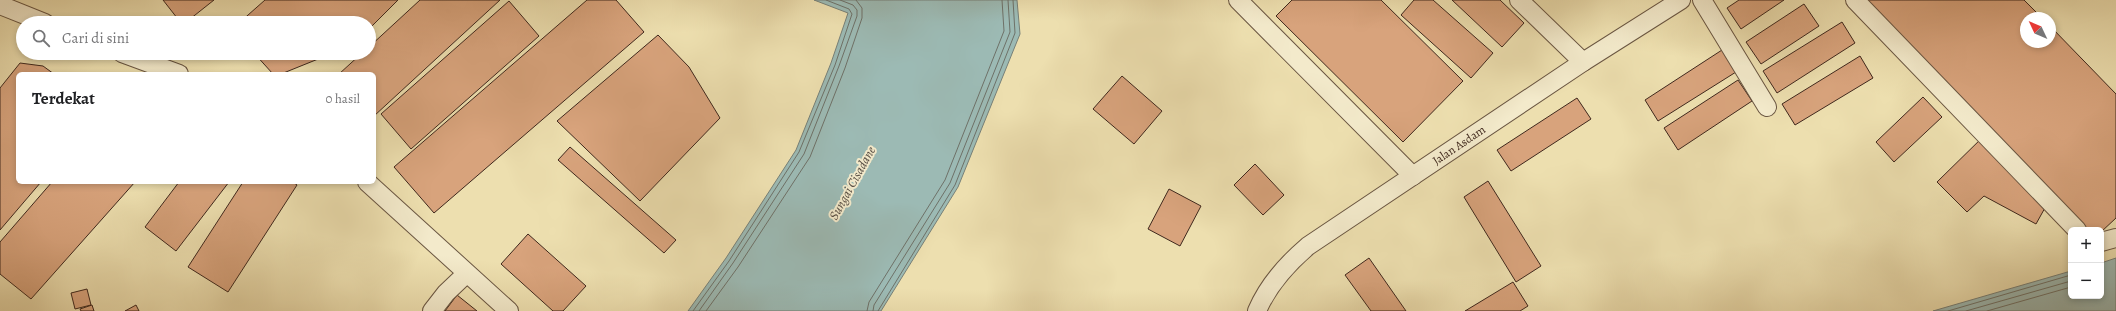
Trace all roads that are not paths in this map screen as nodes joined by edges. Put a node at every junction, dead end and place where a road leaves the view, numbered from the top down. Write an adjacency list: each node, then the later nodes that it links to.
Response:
1 (1238, 0): 12 (street)
2 (1519, 0): 9 (street)
3 (1681, 0): 9 (street, Jalan Asdam)
4 (1702, 0): 11 (street)
5 (1856, 0): 14 (street)
6 (0, 5): 7 (street)
7 (28, 16)
8 (141, 60): 10 (street)
9 (1583, 62): 12 (street, Jalan Asdam)
10 (174, 72)
11 (1767, 107)
12 (1413, 176): 20 (street, Jalan Asdam)
13 (369, 184): 17 (street)
14 (2074, 227)
15 (2116, 238): 16 (street)
16 (2104, 241)
17 (466, 274): 18 (street); 19 (street)
18 (432, 311)
19 (509, 311)
20 (1258, 311)

